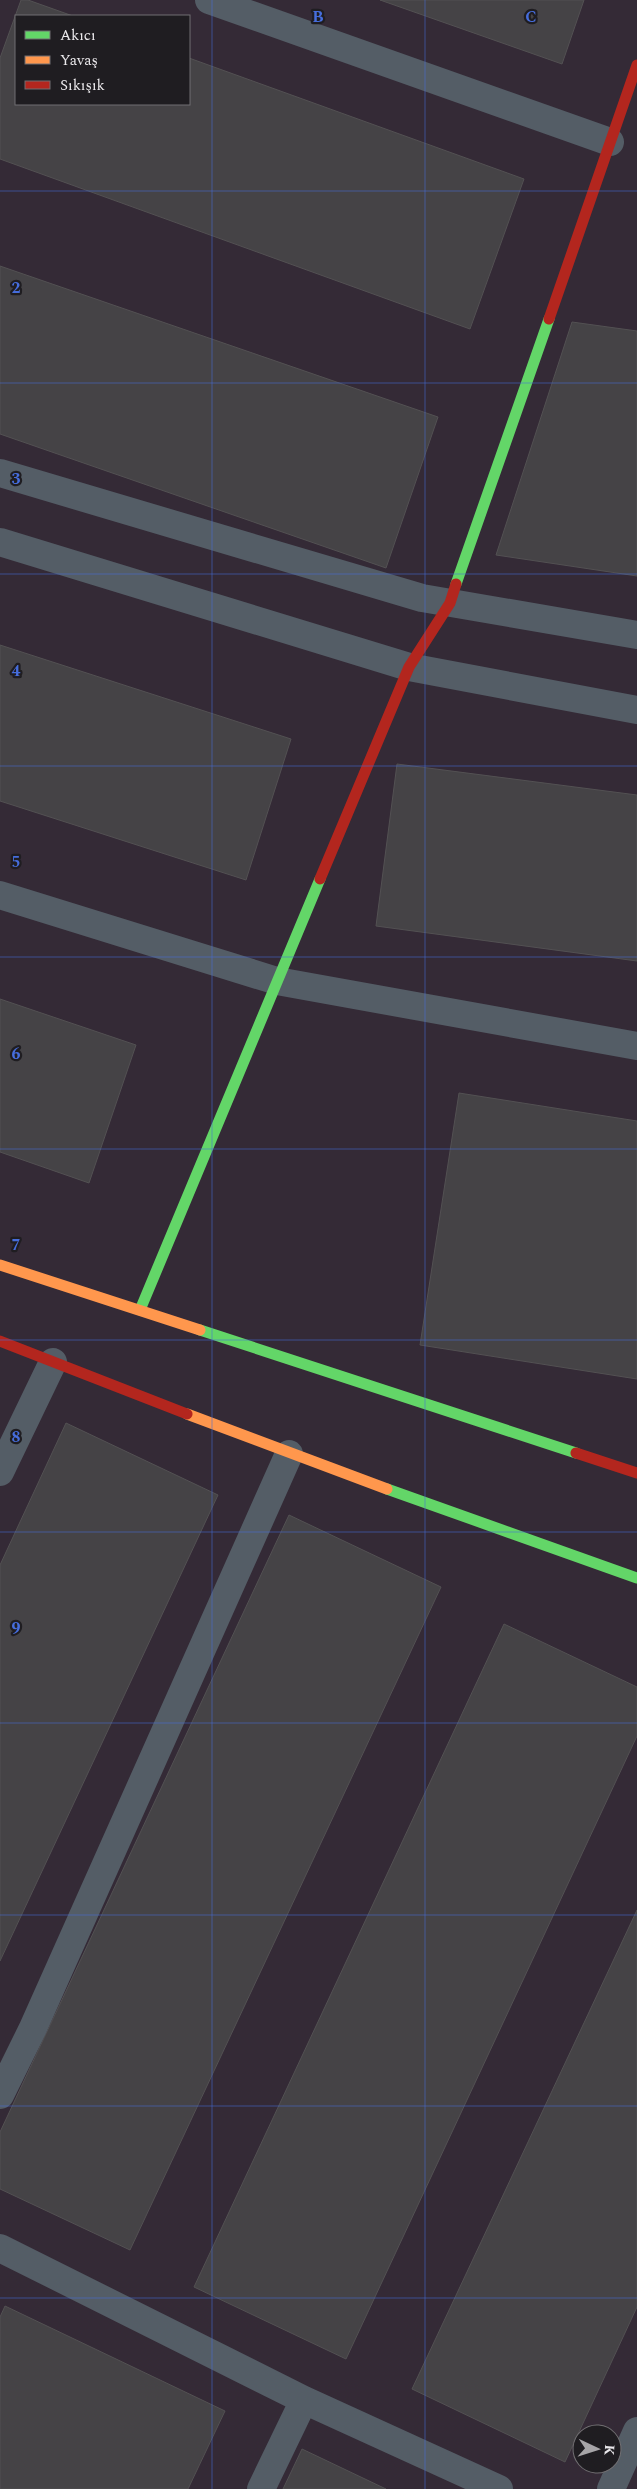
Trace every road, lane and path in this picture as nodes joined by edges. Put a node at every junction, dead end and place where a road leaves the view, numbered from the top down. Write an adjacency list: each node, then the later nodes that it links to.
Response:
1 (209, 0): 3 (street)
2 (637, 65): 3 (main road)
3 (610, 142): 6 (main road)
4 (0, 473): 6 (street)
5 (0, 542): 8 (street)
6 (450, 603): 7 (street); 8 (main road)
7 (637, 635)
8 (408, 667): 9 (street); 11 (main road)
9 (637, 710)
10 (0, 895): 11 (street)
11 (277, 981): 12 (street); 14 (main road)
12 (637, 1046)
13 (0, 1265): 14 (main road)
14 (140, 1310): 19 (main road)
15 (0, 1341): 16 (main road)
16 (53, 1362): 17 (main road); 18 (street)
17 (289, 1454): 20 (main road); 21 (street)
18 (0, 1472)
19 (637, 1473)
20 (637, 1578)
21 (0, 2096)
22 (0, 2248): 23 (street)
23 (304, 2400): 25 (street); 26 (street)
24 (637, 2430): 27 (street)
25 (261, 2489)
26 (499, 2489)
27 (610, 2489)

